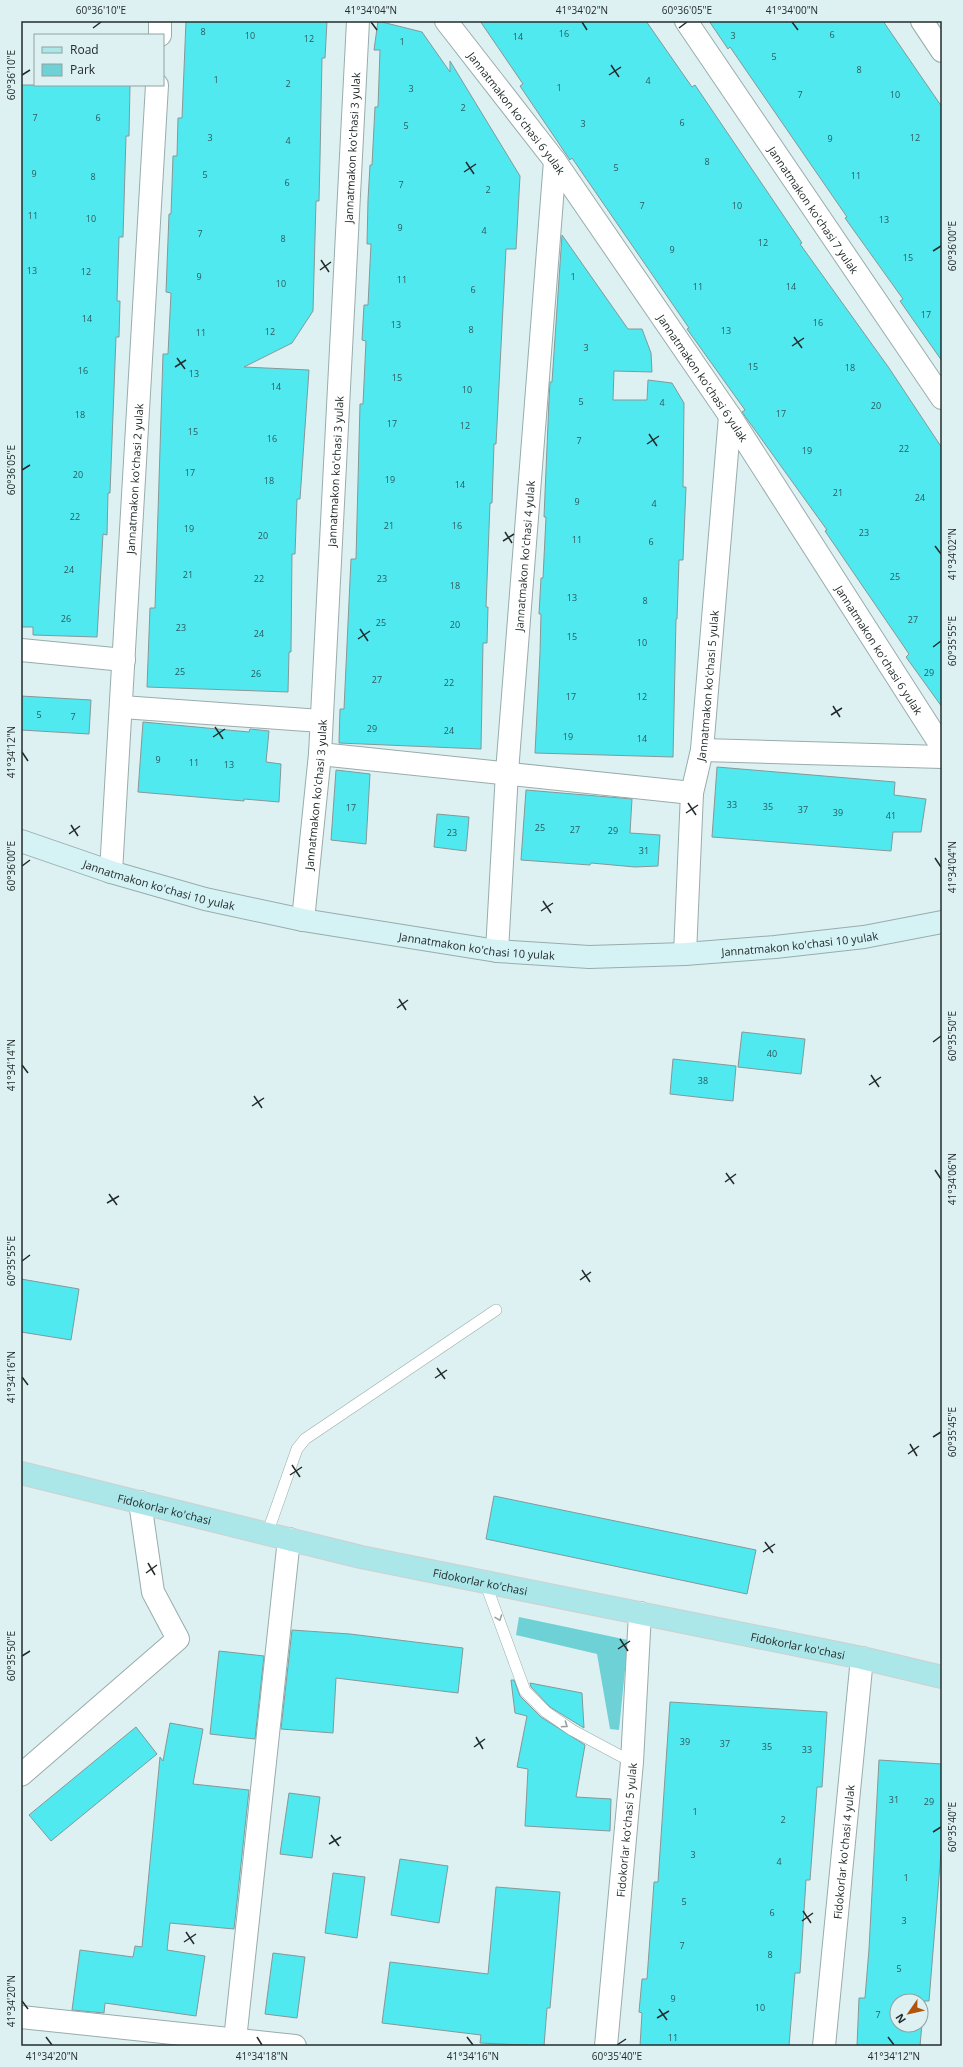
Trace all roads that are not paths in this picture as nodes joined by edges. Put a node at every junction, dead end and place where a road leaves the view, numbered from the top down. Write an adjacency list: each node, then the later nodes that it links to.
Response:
1 (160, 21): 6 (street)
2 (358, 21): 15 (street, Jannatmakon ko'chasi 3 yulak)
3 (446, 21): 9 (street, Jannatmakon ko'chasi 6 yulak)
4 (686, 21): 10 (street, Jannatmakon ko'chasi 7 yulak)
5 (922, 21): 7 (street)
6 (160, 34)
7 (942, 51)
8 (157, 86): 13 (street, Jannatmakon ko'chasi 2 yulak)
9 (555, 161): 11 (street, Jannatmakon ko'chasi 6 yulak); 20 (street, Jannatmakon ko'chasi 4 yulak)
10 (942, 398)
11 (730, 416): 16 (street, Jannatmakon ko'chasi 6 yulak); 17 (street, Jannatmakon ko'chasi 5 yulak)
12 (21, 650): 13 (street)
13 (124, 660): 14 (street, Jannatmakon ko'chasi 2 yulak)
14 (122, 706): 15 (street); 23 (street, Jannatmakon ko'chasi 2 yulak)
15 (321, 721): 18 (street, Jannatmakon ko'chasi 3 yulak)
16 (942, 747)
17 (702, 750): 19 (street); 21 (street, Jannatmakon ko'chasi 5 yulak)
18 (320, 754): 20 (street); 24 (street, Jannatmakon ko'chasi 3 yulak)
19 (942, 757)
20 (508, 772): 21 (street); 26 (street, Jannatmakon ko'chasi 4 yulak)
21 (692, 793): 27 (street, Jannatmakon ko'chasi 5 yulak)
22 (21, 841): 23 (street, Jannatmakon ko'chasi 10 yulak)
23 (111, 872): 24 (street, Jannatmakon ko'chasi 10 yulak)
24 (303, 920): 26 (street, Jannatmakon ko'chasi 10 yulak)
25 (942, 922): 27 (street, Jannatmakon ko'chasi 10 yulak)
26 (497, 951): 27 (street, Jannatmakon ko'chasi 10 yulak)
27 (685, 954)
28 (496, 1310): 31 (lane)
29 (21, 1473): 30 (main road, Fidokorlar ko'chasi)
30 (140, 1502): 31 (main road, Fidokorlar ko'chasi); 38 (street)
31 (267, 1534): 32 (main road, Fidokorlar ko'chasi)
32 (289, 1539): 33 (main road, Fidokorlar ko'chasi); 40 (street)
33 (485, 1582): 34 (main road, Fidokorlar ko'chasi); 37 (lane, one-way to 37)
34 (640, 1613): 35 (main road, Fidokorlar ko'chasi); 37 (street, Fidokorlar ko'chasi 5 yulak)
35 (862, 1658): 36 (main road, Fidokorlar ko'chasi); 43 (street, Fidokorlar ko'chasi 4 yulak)
36 (942, 1677)
37 (632, 1762): 42 (street, Fidokorlar ko'chasi 5 yulak)
38 (21, 1775)
39 (21, 2016): 40 (street)
40 (235, 2040): 41 (street)
41 (295, 2046)
42 (606, 2046)
43 (824, 2046)

